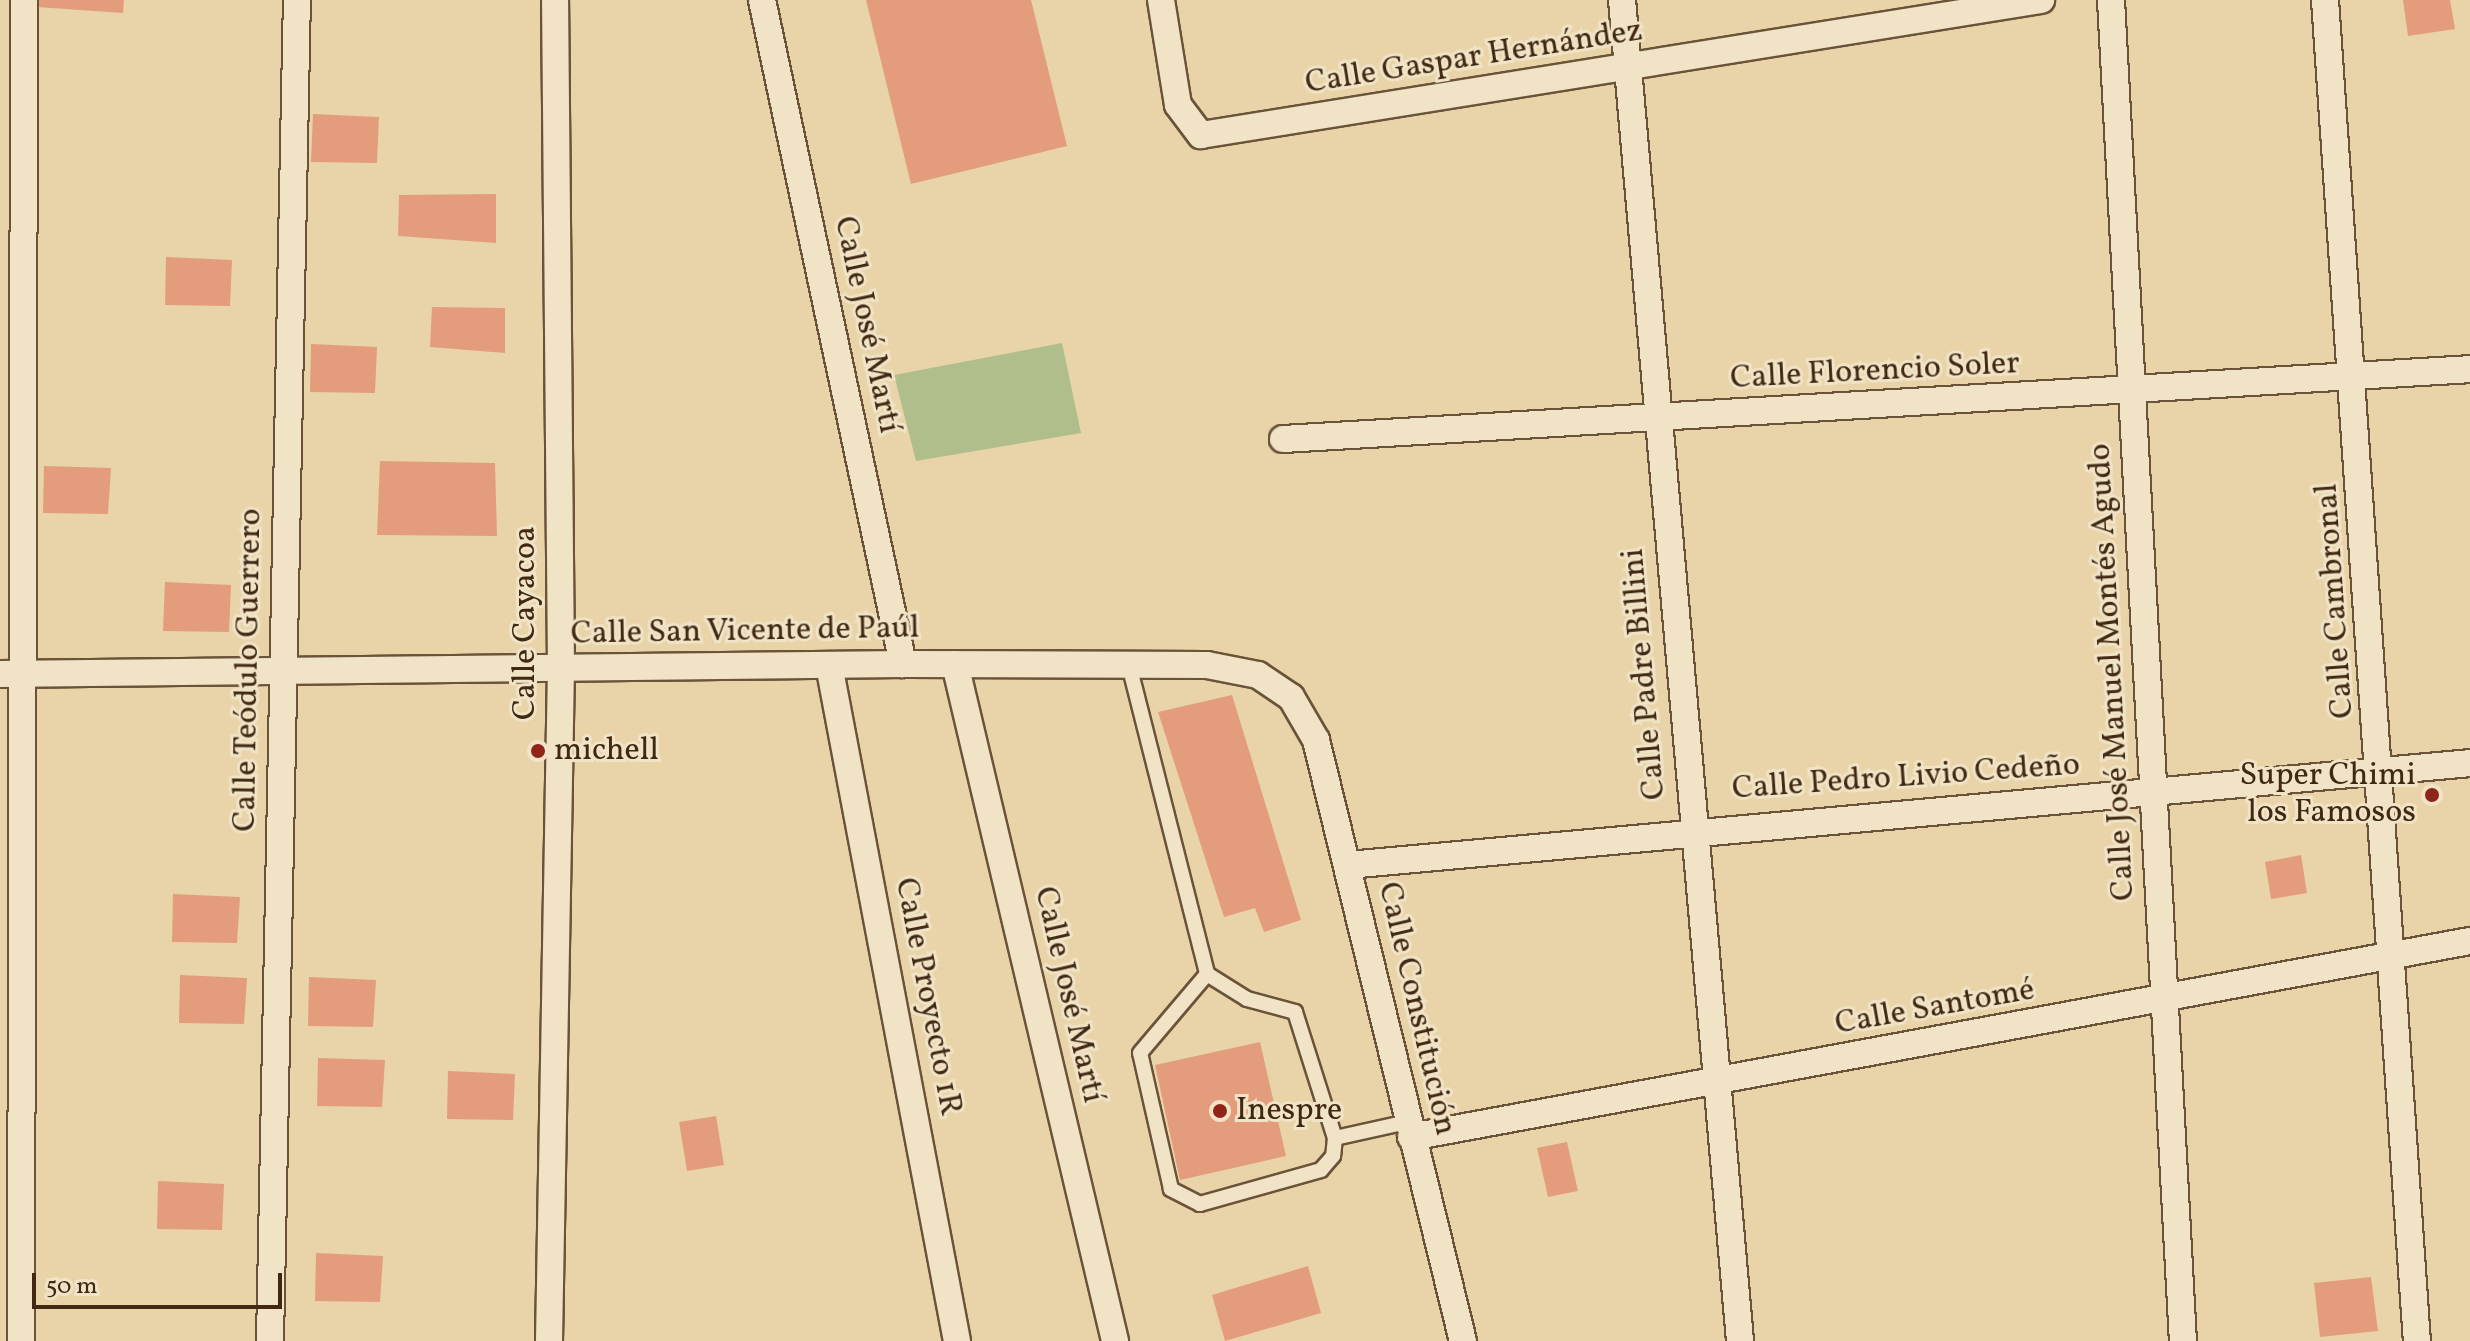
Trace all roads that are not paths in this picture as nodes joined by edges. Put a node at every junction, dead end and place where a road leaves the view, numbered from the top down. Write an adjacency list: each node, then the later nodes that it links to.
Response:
1 (24, 0): 22 (street)
2 (297, 0): 21 (street, Calle Teódulo Guerrero)
3 (555, 0): 20 (street, Calle Cayacoa)
4 (762, 0): 16 (street, Calle José Martí)
5 (1161, 0): 10 (street, Calle Gaspar Hernández)
6 (1622, 0): 10 (street, Calle Padre Billini)
7 (2041, 0): 10 (street, Calle Gaspar Hernández)
8 (2111, 0): 13 (street, Calle José Manuel Montés Agudo)
9 (2325, 0): 12 (street, Calle Cambronal)
10 (1627, 68): 14 (street, Calle Padre Billini)
11 (2470, 369): 12 (street, Calle Florencio Soler)
12 (2355, 376): 13 (street, Calle Florencio Soler); 25 (street, Calle Cambronal)
13 (2135, 393): 14 (street, Calle Florencio Soler); 26 (street, Calle José Manuel Montés Agudo)
14 (1656, 417): 15 (street, Calle Florencio Soler); 27 (street, Calle Padre Billini)
15 (1283, 439)
16 (903, 664): 17 (street, Calle San Vicente de Paúl); 18 (street, Calle San Vicente de Paúl)
17 (955, 664): 19 (street, Calle San Vicente de Paúl); 40 (street, Calle José Martí)
18 (829, 665): 20 (street, Calle San Vicente de Paúl); 39 (street, Calle Proyecto 1R)
19 (1129, 665): 23 (street, Calle San Vicente de Paúl); 31 (lane)
20 (561, 668): 21 (street, Calle San Vicente de Paúl); 38 (street, Calle Cayacoa)
21 (283, 671): 22 (street, Calle San Vicente de Paúl); 37 (street, Calle Teódulo Guerrero)
22 (10, 674): 36 (street)
23 (1291, 697): 28 (street, Calle Constitución)
24 (2470, 763): 25 (street, Calle Pedro Livio Cedeño)
25 (2382, 772): 26 (street, Calle Pedro Livio Cedeño); 30 (street, Calle Cambronal)
26 (2154, 795): 27 (street, Calle Pedro Livio Cedeño); 32 (street, Calle José Manuel Montés Agudo)
27 (1693, 828): 28 (street, Calle Pedro Livio Cedeño); 33 (street, Calle Padre Billini)
28 (1348, 865): 34 (street, Calle Constitución)
29 (2470, 941): 30 (street, Calle Santomé)
30 (2395, 957): 32 (street, Calle Santomé); 44 (street, Calle Cambronal)
31 (1207, 974): 35 (lane); 35 (lane)
32 (2161, 1001): 33 (street, Calle Santomé); 43 (street, Calle José Manuel Montés Agudo)
33 (1713, 1084): 34 (street, Calle Santomé); 42 (street, Calle Padre Billini)
34 (1409, 1129): 35 (lane); 41 (street, Calle Constitución)
35 (1335, 1138)
36 (21, 1341)
37 (270, 1341)
38 (549, 1341)
39 (957, 1341)
40 (1115, 1341)
41 (1463, 1341)
42 (1740, 1341)
43 (2183, 1341)
44 (2417, 1341)

